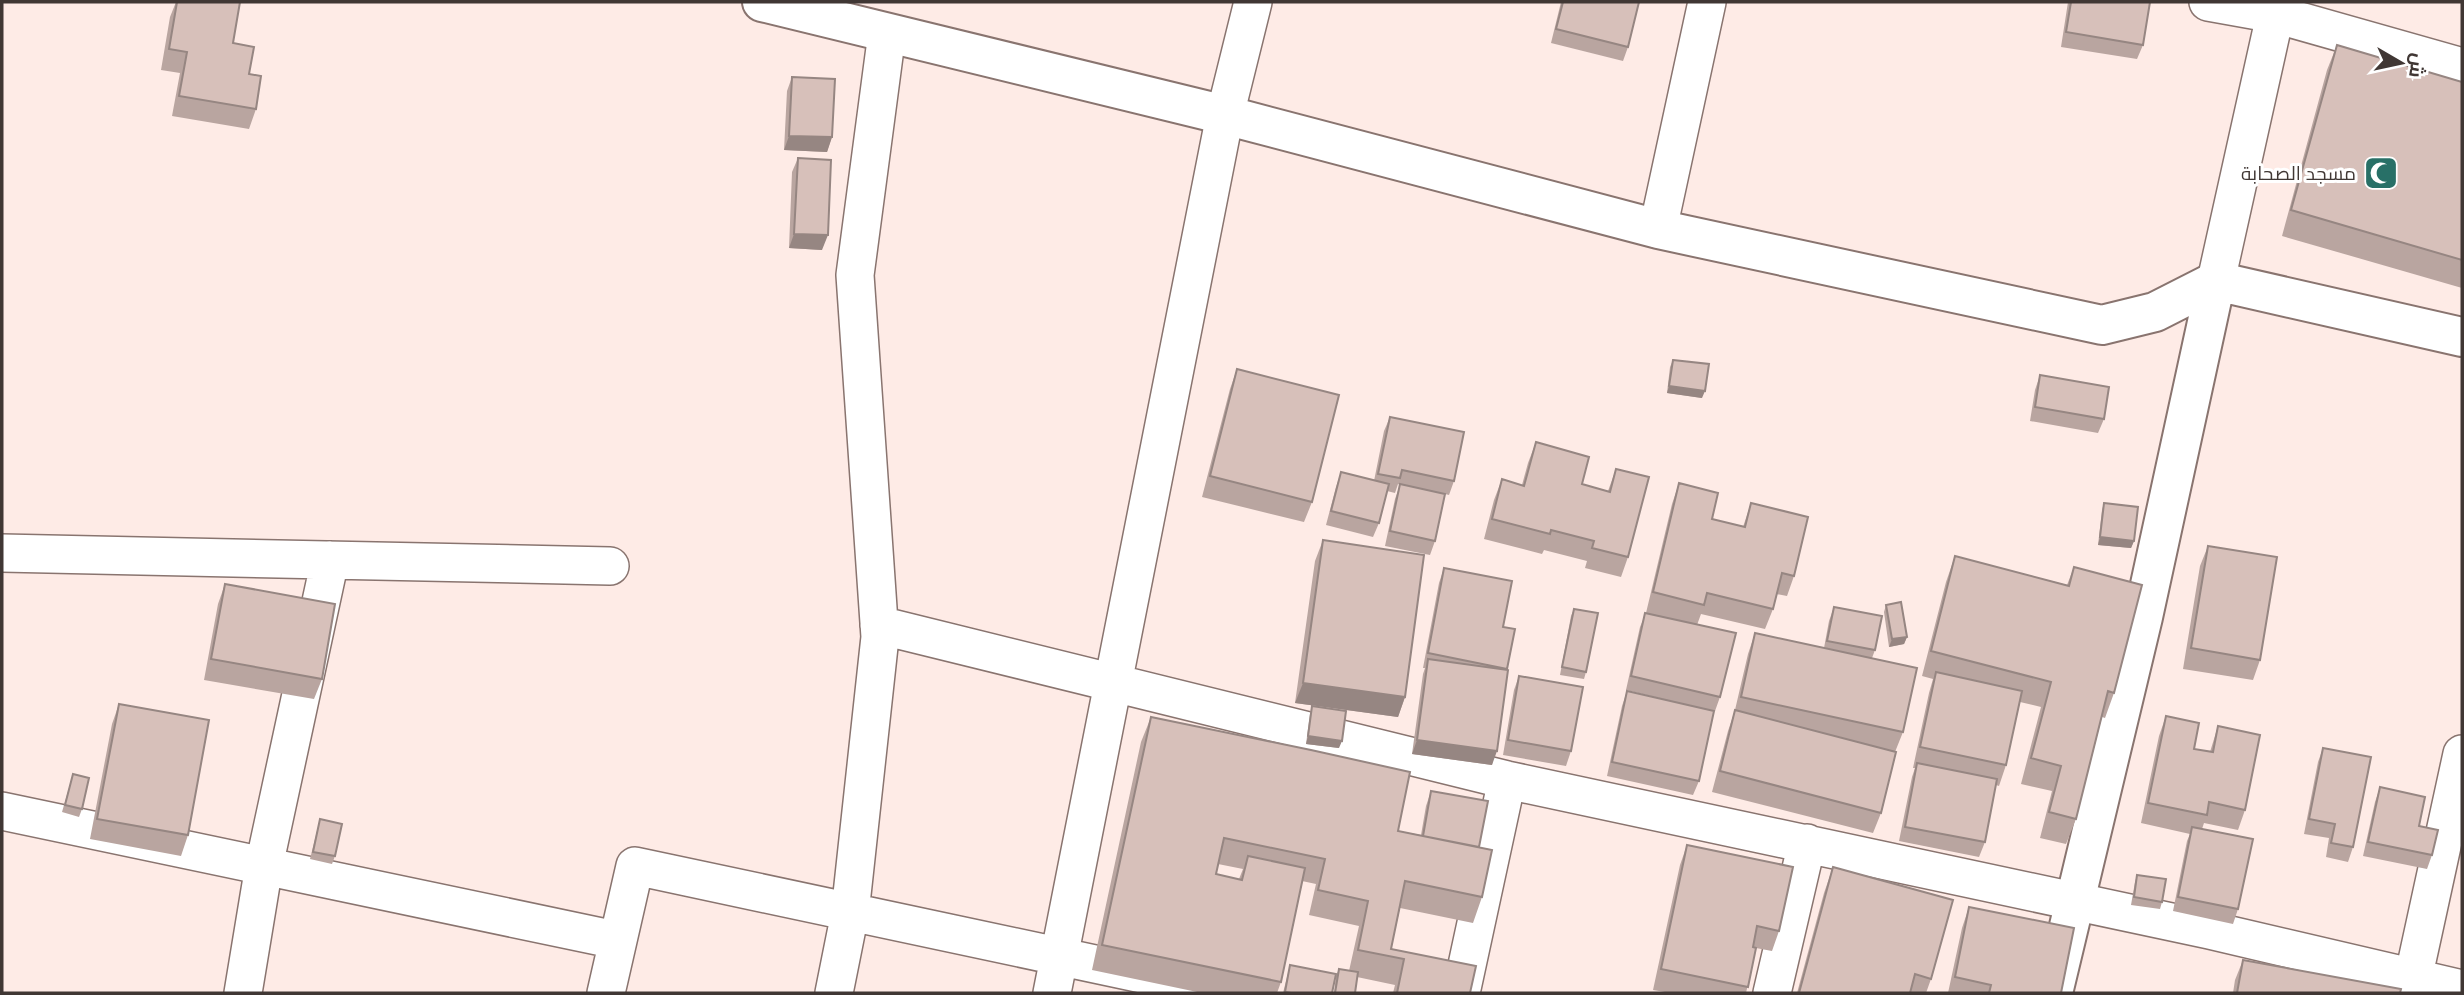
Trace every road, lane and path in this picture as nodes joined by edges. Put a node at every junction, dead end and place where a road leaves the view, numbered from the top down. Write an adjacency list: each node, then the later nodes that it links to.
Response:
1 (1253, 2): 8 (street)
2 (1707, 2): 9 (street)
3 (2208, 2): 5 (street)
4 (787, 4): 6 (street)
5 (2277, 8): 7 (street); 10 (street)
6 (887, 33): 8 (street); 15 (street)
7 (2462, 67)
8 (1225, 115): 9 (street); 16 (street)
9 (1657, 229): 10 (street)
10 (2216, 281): 11 (street); 22 (street)
11 (2462, 337)
12 (2, 553): 13 (street)
13 (330, 560): 14 (street); 21 (street)
14 (610, 566)
15 (879, 625): 16 (street); 23 (street)
16 (1114, 681): 18 (street); 25 (street)
17 (2462, 754): 26 (street)
18 (1507, 780): 20 (street); 33 (street)
19 (2, 811): 21 (street)
20 (1807, 843): 22 (street); 34 (street)
21 (264, 866): 24 (street); 28 (street)
22 (2073, 900): 26 (street); 35 (street)
23 (850, 913): 24 (street); 25 (street); 30 (street)
24 (615, 940): 29 (street)
25 (1059, 956): 31 (street); 32 (street)
26 (2412, 985): 27 (street)
27 (2462, 989)
28 (243, 993)
29 (606, 993)
30 (834, 993)
31 (1052, 993)
32 (1231, 993)
33 (1461, 993)
34 (1772, 993)
35 (2053, 993)

